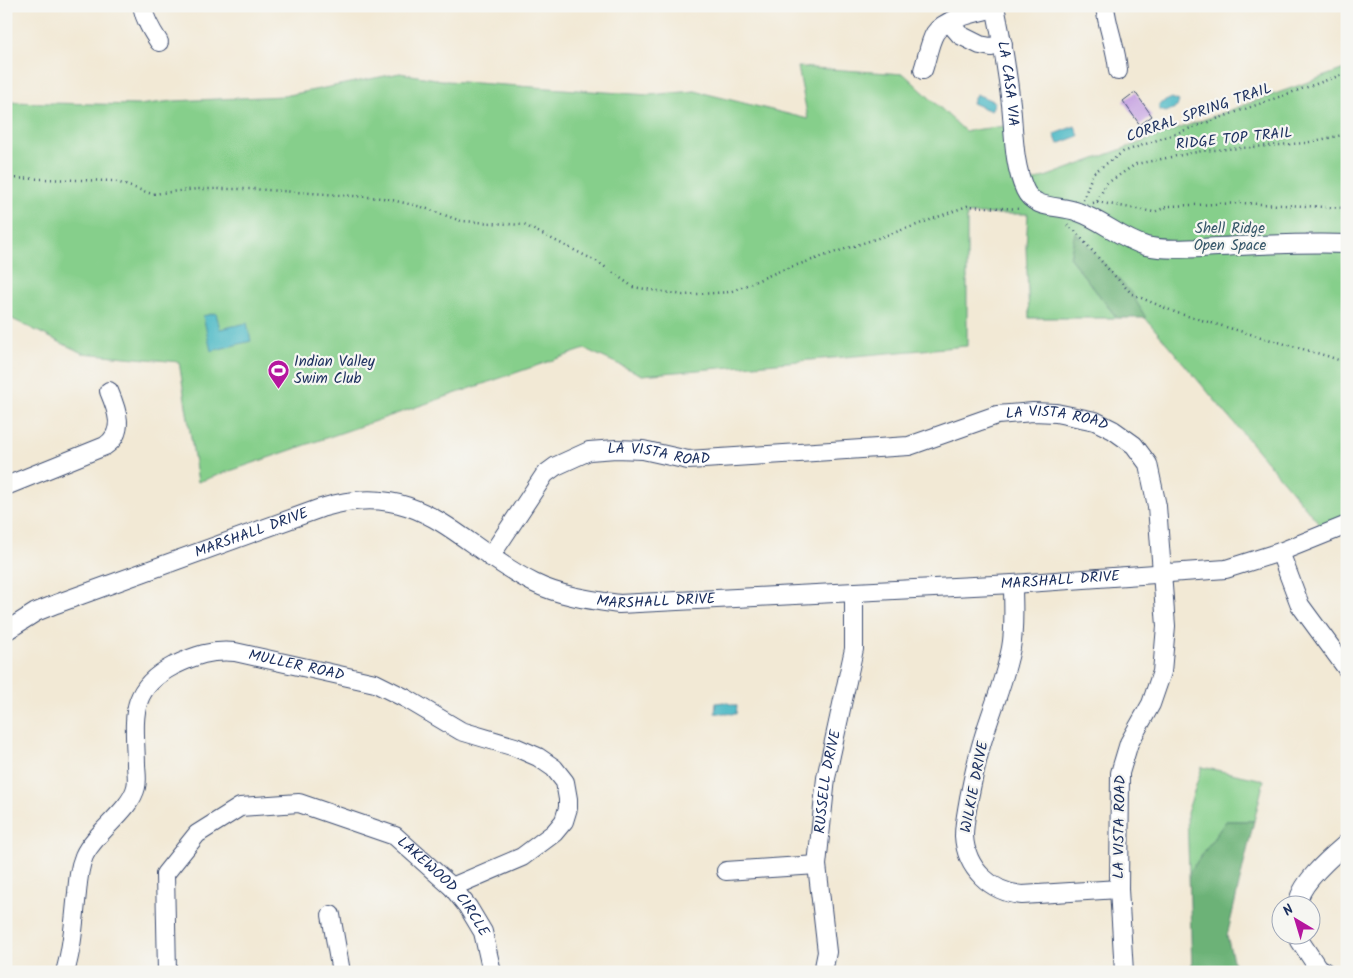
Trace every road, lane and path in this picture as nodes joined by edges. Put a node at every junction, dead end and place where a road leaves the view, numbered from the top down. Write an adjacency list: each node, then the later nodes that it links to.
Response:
1 (142, 6): 5 (street)
2 (1104, 6): 8 (street)
3 (995, 7): 4 (street); 6 (street, LA CASA VIA)
4 (951, 21): 6 (street); 7 (street)
5 (159, 42)
6 (1003, 44): 15 (street, LA CASA VIA)
7 (923, 70)
8 (1118, 71)
9 (1347, 73): 15 (path, CORRAL SPRING TRAIL)
10 (1347, 134): 12 (path, RIDGE TOP TRAIL)
11 (6, 178): 14 (path)
12 (1097, 202): 13 (path); 15 (path)
13 (1347, 208)
14 (1027, 209)
15 (1079, 209): 17 (path, CORRAL SPRING TRAIL); 18 (street)
16 (1060, 220): 17 (path)
17 (1076, 231): 19 (path)
18 (1347, 244)
19 (1347, 363)
20 (109, 391): 21 (street)
21 (6, 486)
22 (1347, 525): 23 (street, MARSHALL DRIVE)
23 (1280, 552): 25 (street, MARSHALL DRIVE); 29 (street)
24 (490, 557): 25 (street, LA VISTA ROAD); 27 (street, MARSHALL DRIVE); 28 (street, MARSHALL DRIVE)
25 (1163, 574): 26 (street, MARSHALL DRIVE); 34 (street, LA VISTA ROAD)
26 (1013, 584): 27 (street, MARSHALL DRIVE); 34 (street, WILKIE DRIVE)
27 (854, 592): 31 (street, RUSSELL DRIVE)
28 (6, 631)
29 (1347, 669)
30 (1347, 843): 35 (street)
31 (817, 866): 32 (street); 42 (street, RUSSELL DRIVE)
32 (726, 871)
33 (452, 887): 38 (street, MULLER ROAD); 39 (street, LAKEWOOD CIRCLE); 41 (street, LAKEWOOD CIRCLE)
34 (1119, 889): 43 (street, LA VISTA ROAD)
35 (1299, 896)
36 (331, 915): 40 (street)
37 (1303, 946): 44 (street)
38 (66, 972)
39 (167, 972)
40 (341, 972)
41 (492, 972)
42 (823, 972)
43 (1124, 972)
44 (1325, 972)

